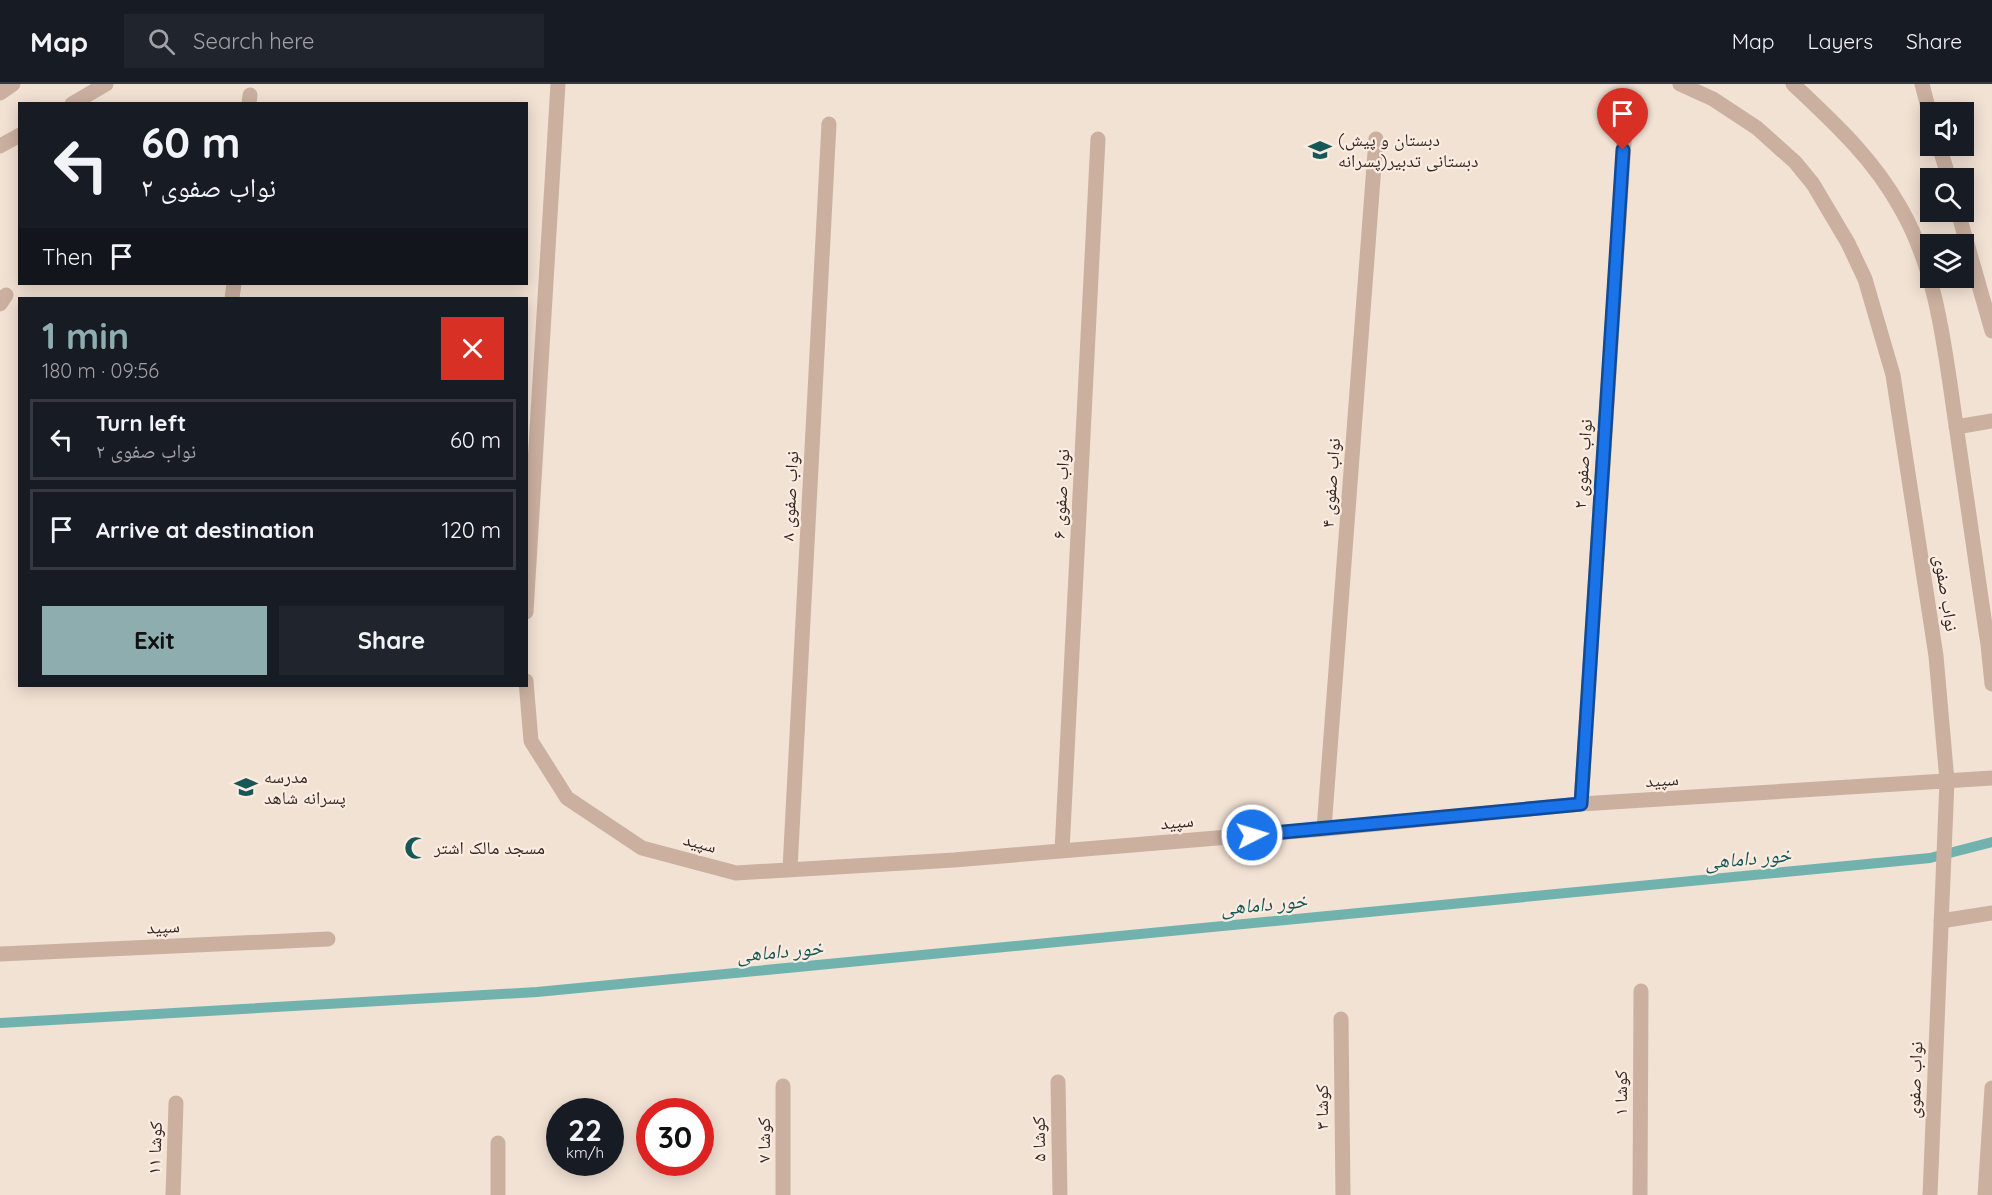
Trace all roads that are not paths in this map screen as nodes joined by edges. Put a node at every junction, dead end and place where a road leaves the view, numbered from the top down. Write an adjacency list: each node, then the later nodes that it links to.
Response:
1 (14, 84): 7 (street)
2 (106, 84): 8 (street)
3 (558, 84): 20 (street)
4 (1680, 84): 25 (street, نواب صفوی)
5 (1793, 84): 19 (street, نواب صفوی)
6 (1922, 84): 9 (street)
7 (0, 93)
8 (75, 102)
9 (1927, 102)
10 (829, 124): 29 (street, نواب صفوی ۸)
11 (1625, 127): 26 (street, نواب صفوی ۲)
12 (18, 136): 15 (street)
13 (1098, 139): 28 (street, نواب صفوی ۶)
14 (1376, 139): 27 (street, نواب صفوی ۴)
15 (0, 146)
16 (1961, 222): 17 (street)
17 (1992, 331)
18 (1992, 421): 19 (street)
19 (1956, 427): 22 (street, نواب صفوی)
20 (529, 533): 21 (street)
21 (528, 559)
22 (1992, 684)
23 (526, 687): 29 (street, سپید)
24 (1992, 778): 25 (street, سپید)
25 (1947, 781): 26 (street, سپید); 31 (street, نواب صفوی)
26 (1581, 804): 27 (street, سپید)
27 (1324, 829): 28 (street, سپید)
28 (1062, 851): 29 (street, سپید)
29 (790, 869)
30 (1992, 913): 31 (street)
31 (1941, 921): 47 (street, نواب صفوی)
32 (328, 939): 33 (street, سپید)
33 (0, 954)
34 (1641, 992): 46 (street, کوشا ۱)
35 (1341, 1020): 45 (street, کوشا ۳)
36 (1058, 1082): 44 (street, کوشا ۵)
37 (783, 1086): 43 (street, کوشا ۷)
38 (1992, 1088): 48 (street)
39 (176, 1103): 41 (street, کوشا ۱۱)
40 (498, 1143): 42 (street)
41 (173, 1195)
42 (498, 1195)
43 (783, 1195)
44 (1060, 1195)
45 (1343, 1195)
46 (1640, 1195)
47 (1930, 1195)
48 (1985, 1195)

